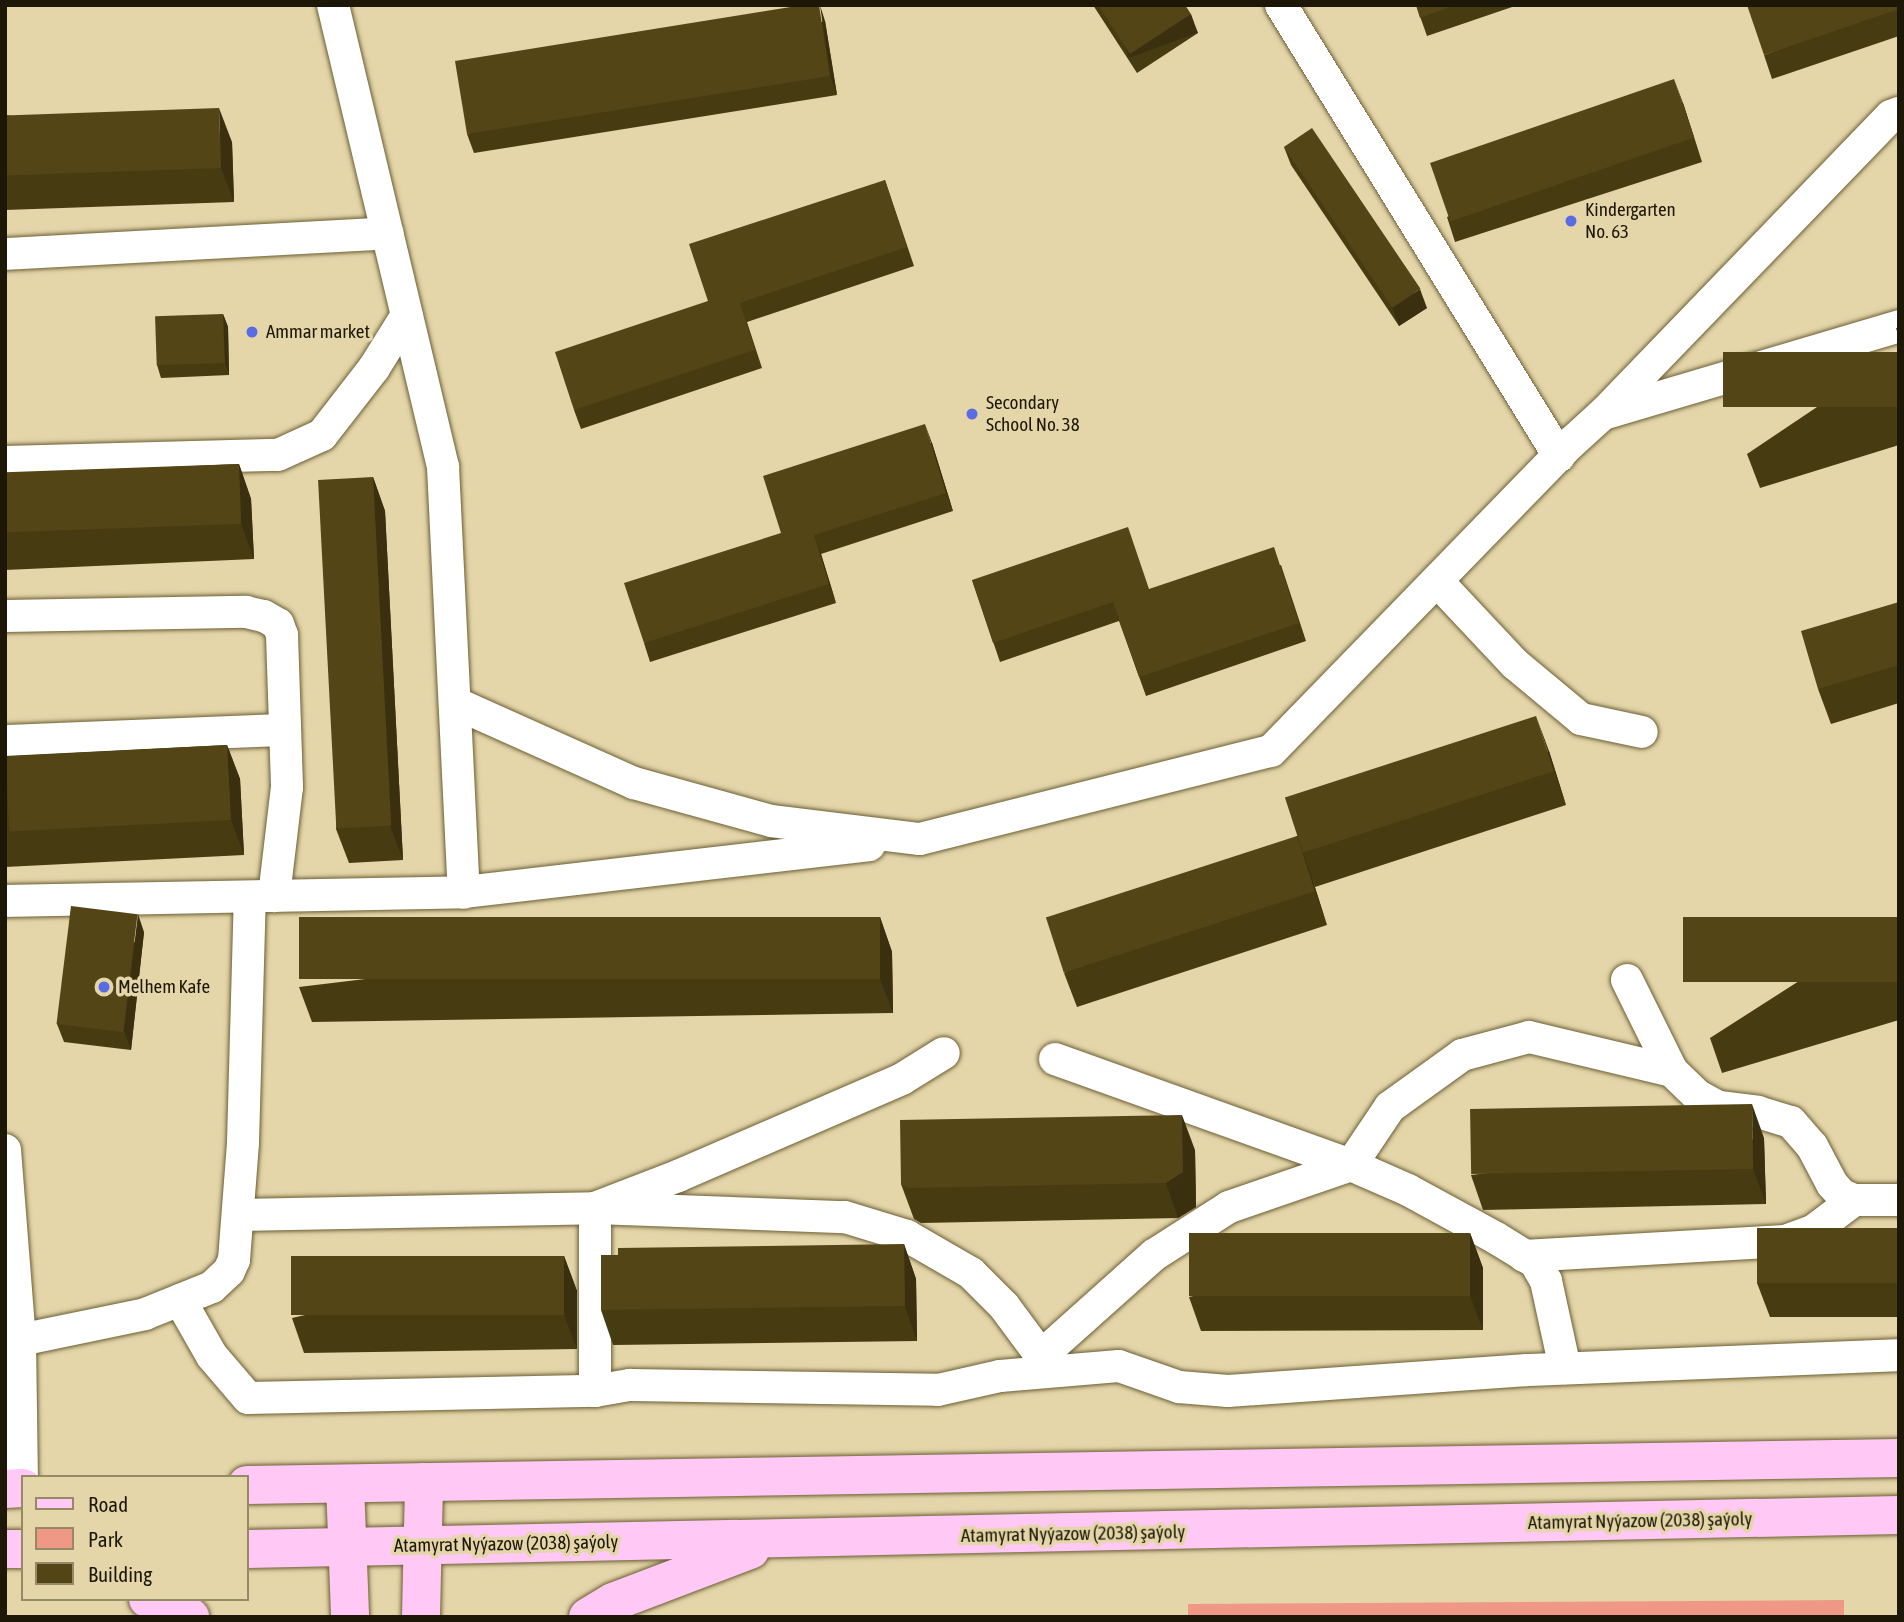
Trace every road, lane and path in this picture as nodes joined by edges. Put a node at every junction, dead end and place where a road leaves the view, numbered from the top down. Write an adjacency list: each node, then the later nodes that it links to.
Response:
1 (333, 5): 4 (street)
2 (1281, 5): 9 (street)
3 (1899, 113): 8 (street)
4 (387, 233): 5 (street); 6 (street)
5 (5, 254)
6 (407, 315): 10 (street); 13 (street)
7 (1899, 326): 8 (street)
8 (1605, 413): 9 (street)
9 (1559, 456): 11 (street)
10 (5, 462)
11 (1437, 581): 15 (street); 17 (street)
12 (5, 616): 14 (street)
13 (455, 703): 17 (street); 18 (street)
14 (284, 730): 16 (street); 19 (street)
15 (1642, 732)
16 (5, 741)
17 (920, 839): 18 (street)
18 (464, 892): 19 (street)
19 (262, 896): 20 (street); 30 (street)
20 (5, 901)
21 (1627, 980): 24 (street)
22 (944, 1053): 29 (street)
23 (1055, 1059): 26 (street)
24 (1672, 1071): 26 (street); 27 (street)
25 (5, 1150): 33 (street)
26 (1351, 1165): 31 (street); 35 (street)
27 (1854, 1200): 28 (street); 31 (street)
28 (1899, 1200)
29 (595, 1208): 30 (street); 35 (street); 37 (street)
30 (238, 1215): 32 (street)
31 (1524, 1256): 36 (street)
32 (180, 1300): 33 (street); 37 (street)
33 (20, 1340): 39 (street)
34 (1899, 1355): 36 (street)
35 (1049, 1364): 36 (street); 37 (street)
36 (1565, 1368)
37 (595, 1391)
38 (1899, 1458): 40 (main road)
39 (23, 1475)
40 (424, 1482): 41 (main road); 45 (main road)
41 (345, 1484): 42 (main road); 47 (main road)
42 (248, 1485)
43 (1899, 1515): 44 (main road, Atamyrat Nyýazow (2038) şaýoly)
44 (775, 1540): 45 (main road, Atamyrat Nyýazow (2038) şaýoly); 52 (main road)
45 (424, 1544): 47 (main road, Atamyrat Nyýazow (2038) şaýoly); 51 (main road)
46 (248, 1549): 47 (main road, Atamyrat Nyýazow (2038) şaýoly)
47 (348, 1549): 50 (main road)
48 (153, 1601): 49 (main road)
49 (190, 1617)
50 (350, 1617)
51 (421, 1617)
52 (588, 1617)

